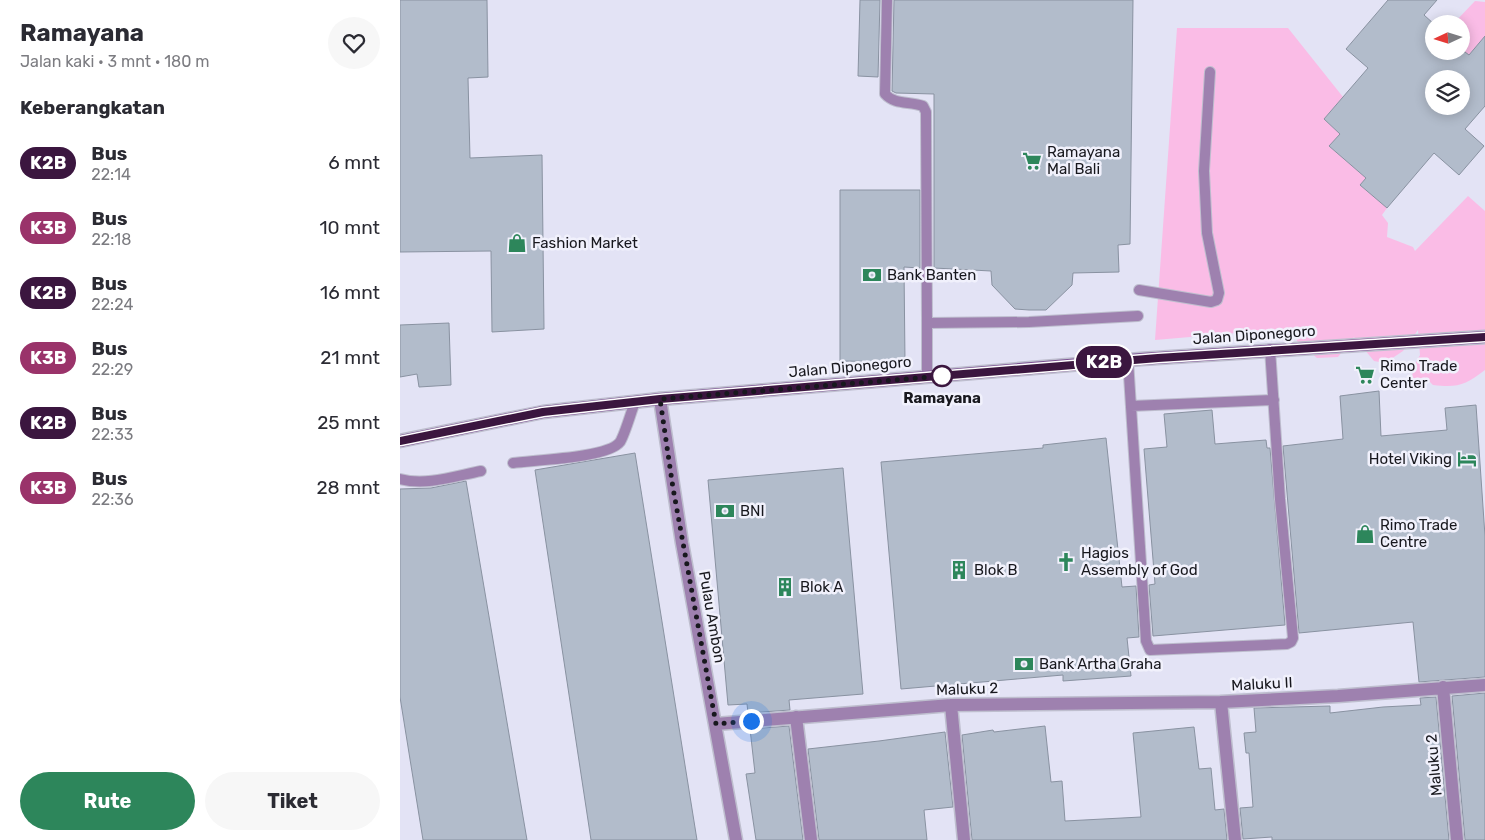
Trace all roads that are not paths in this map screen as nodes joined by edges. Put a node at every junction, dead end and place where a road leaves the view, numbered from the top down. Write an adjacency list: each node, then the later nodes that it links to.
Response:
1 (887, 0): 5 (lane)
2 (1210, 72): 3 (lane)
3 (1139, 290)
4 (1138, 316): 5 (lane)
5 (927, 323): 9 (lane)
6 (1485, 337): 7 (main road, Jalan Diponegoro)
7 (1270, 349): 8 (main road, Jalan Diponegoro); 11 (lane)
8 (1128, 360): 9 (main road, Jalan Diponegoro); 13 (lane)
9 (927, 377): 10 (main road, Jalan Diponegoro)
10 (660, 399): 12 (main road, Jalan Diponegoro); 23 (street, Pulau Ambon)
11 (1274, 400): 13 (lane); 13 (lane)
12 (635, 402): 14 (main road, Jalan Diponegoro); 15 (lane)
13 (1131, 406)
14 (400, 441)
15 (513, 463)
16 (482, 471): 17 (lane)
17 (400, 479)
18 (1485, 685): 19 (street, Maluku II)
19 (1443, 687): 20 (street, Maluku II); 28 (street, Maluku 2)
20 (1221, 702): 21 (street, Maluku 2); 27 (street, Maluku II)
21 (951, 705): 22 (street, Maluku 2); 26 (street)
22 (796, 717): 23 (street, Maluku 2); 25 (street)
23 (716, 724): 24 (street, Pulau Ambon)
24 (736, 840)
25 (811, 840)
26 (964, 840)
27 (1235, 840)
28 (1457, 840)

